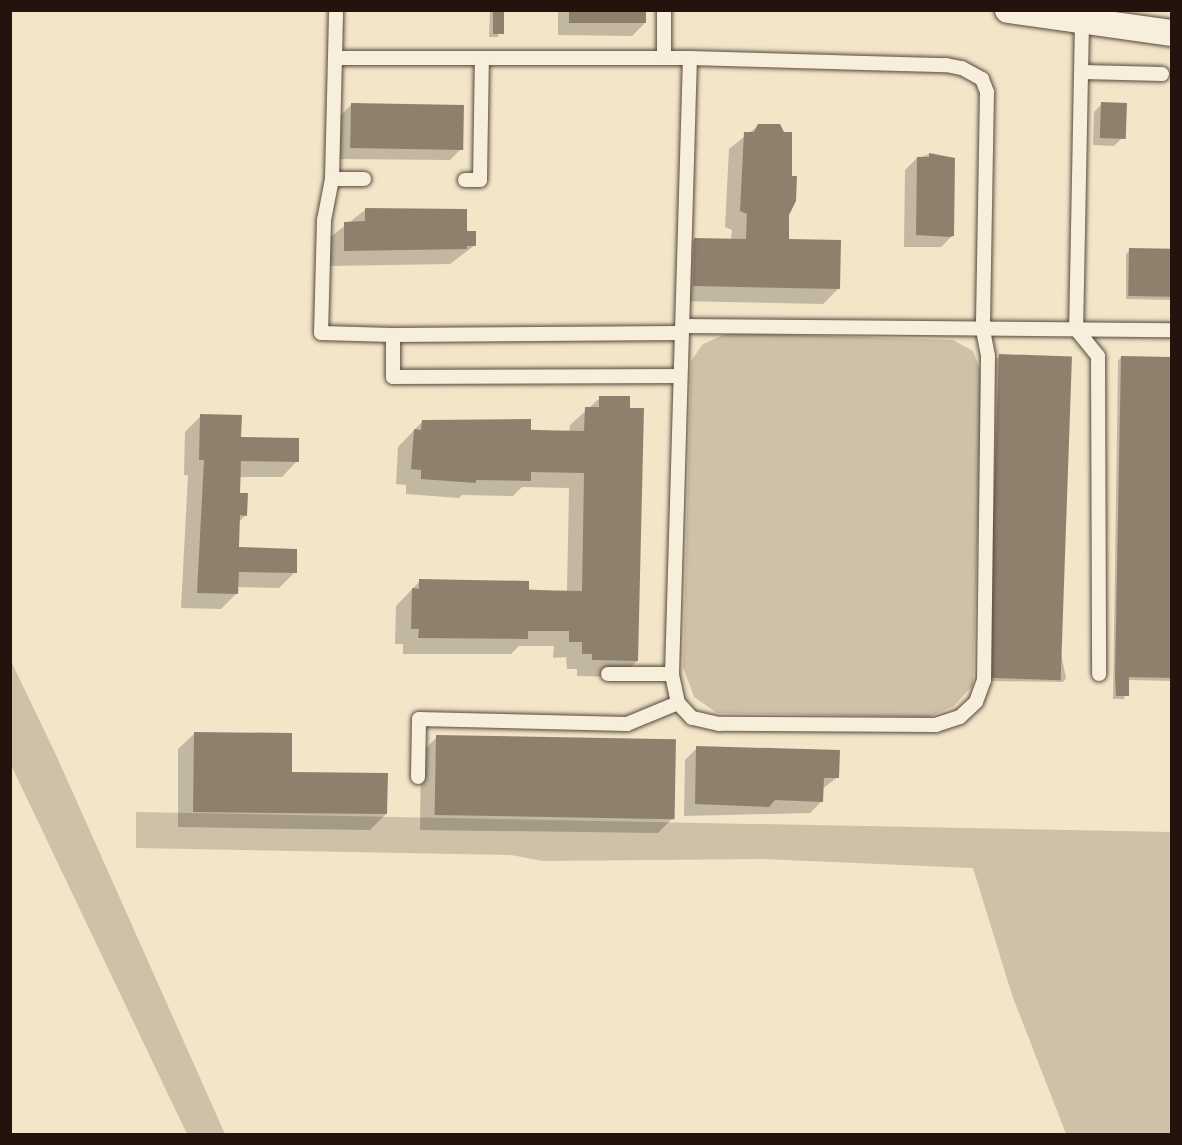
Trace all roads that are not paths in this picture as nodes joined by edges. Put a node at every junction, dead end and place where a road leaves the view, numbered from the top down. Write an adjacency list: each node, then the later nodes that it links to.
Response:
1 (664, 10): 8 (lane)
2 (1008, 10): 4 (street)
3 (336, 13): 6 (lane)
4 (1082, 22): 5 (street); 10 (lane)
5 (1172, 33)
6 (335, 58): 7 (lane); 13 (lane)
7 (482, 58): 8 (lane); 14 (lane)
8 (664, 58): 9 (lane)
9 (690, 58): 16 (lane); 17 (lane)
10 (1083, 72): 11 (lane); 15 (lane)
11 (1162, 74)
12 (364, 178): 13 (lane)
13 (332, 179): 19 (lane)
14 (465, 180)
15 (1076, 329): 17 (lane); 18 (lane); 23 (lane)
16 (682, 330): 17 (lane); 19 (lane); 20 (lane)
17 (983, 330): 24 (lane)
18 (1172, 330)
19 (393, 335): 20 (lane)
20 (679, 376): 22 (lane)
21 (608, 674): 22 (lane)
22 (672, 674): 24 (lane)
23 (1099, 674)
24 (678, 703): 25 (lane)
25 (418, 777)

